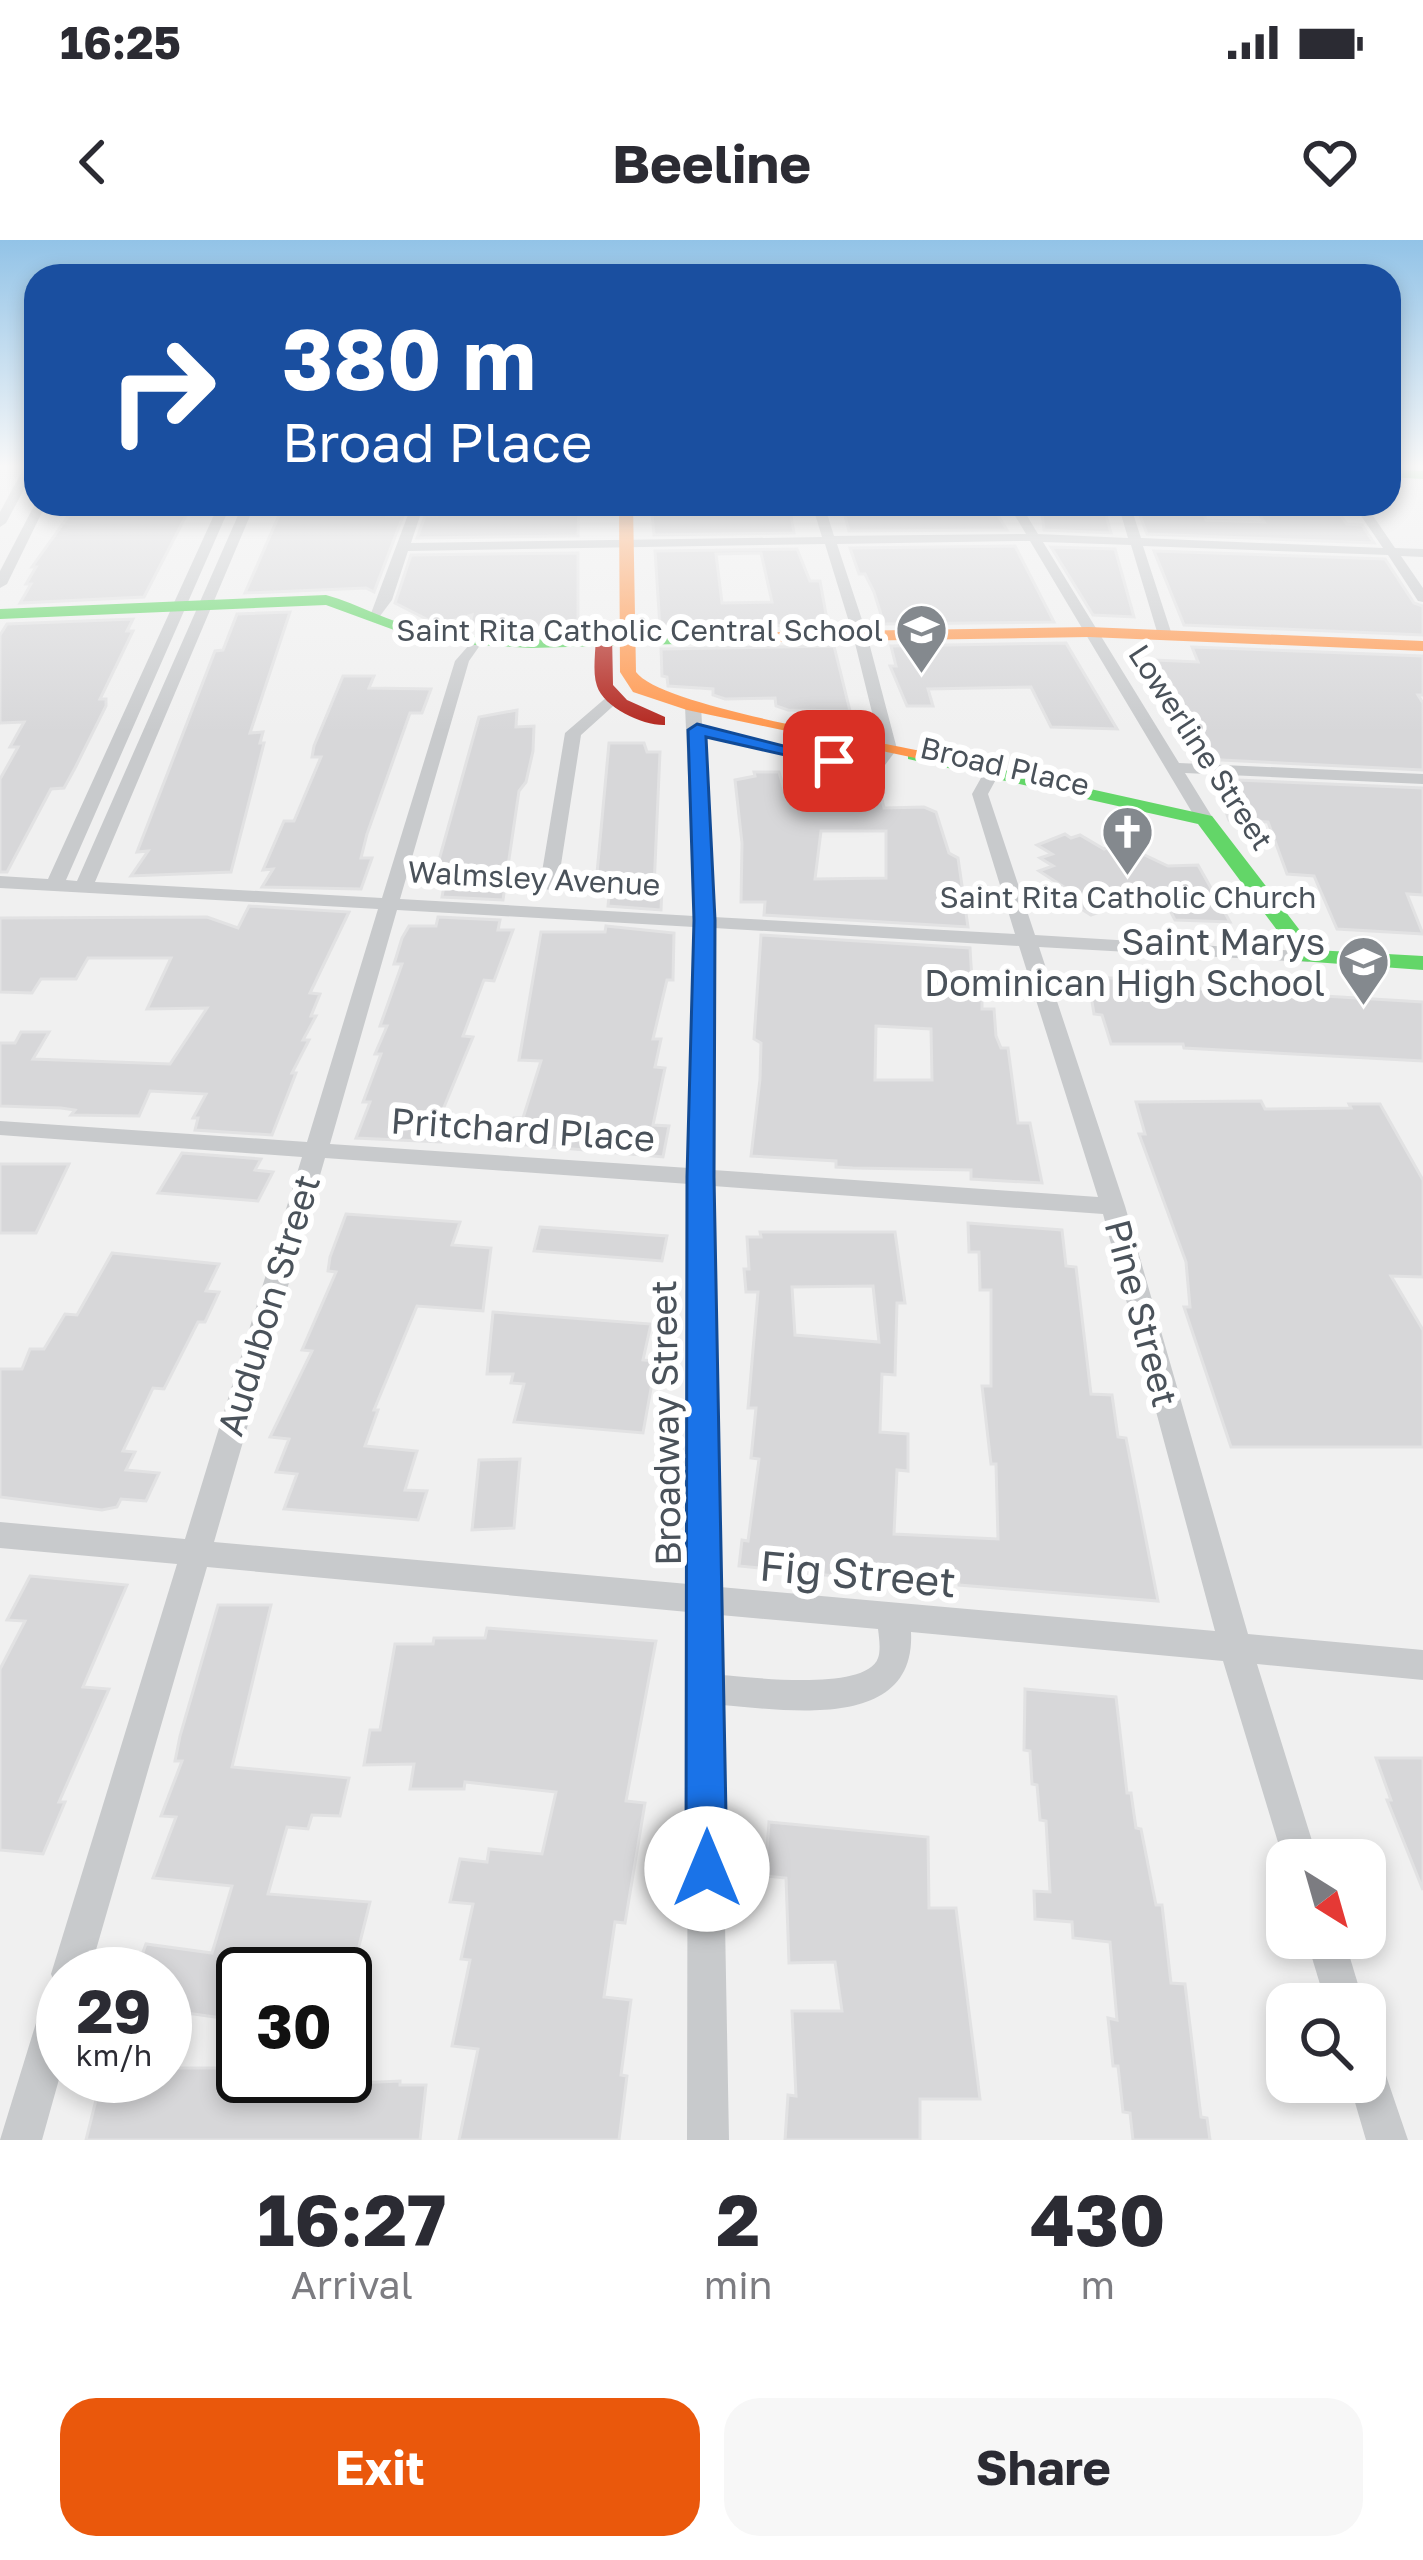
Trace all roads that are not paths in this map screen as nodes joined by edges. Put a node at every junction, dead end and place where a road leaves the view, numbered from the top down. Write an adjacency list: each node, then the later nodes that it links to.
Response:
1 (15, 555): 10 (street)
2 (208, 555): 12 (street)
3 (221, 555): 12 (street)
4 (401, 555): 13 (street)
5 (616, 555): 21 (street)
6 (834, 555): 18 (street)
7 (1044, 555): 17 (street, Lowerline Street)
8 (1140, 555): 16 (street)
9 (1393, 555): 11 (street)
10 (0, 584)
11 (1423, 598)
12 (190, 609): 13 (street); 14 (street); 15 (street); 19 (street); 25 (street); 26 (street)
13 (375, 613): 19 (street)
14 (0, 614)
15 (0, 626)
16 (1165, 634): 17 (street); 20 (street)
17 (1092, 638): 18 (street); 22 (street); 28 (street, Lowerline Street)
18 (861, 641): 21 (street); 27 (street)
19 (472, 646): 21 (street); 39 (street, Audubon Street)
20 (1423, 646)
21 (618, 651): 23 (street); 24 (street, Broad Place)
22 (1423, 656)
23 (613, 699): 24 (street, Broad Place); 36 (street)
24 (695, 718): 27 (street, Broad Place); 40 (street, Broadway Street)
25 (155, 723): 26 (street); 32 (street)
26 (126, 724): 33 (street)
27 (881, 759): 30 (street, Broad Place)
28 (1172, 767): 29 (street); 31 (street, Lowerline Street)
29 (1423, 779)
30 (986, 783): 31 (street, Broad Place); 34 (street, Broad Place); 41 (street, Pine Street)
31 (1204, 820): 34 (street, Lowerline Street)
32 (100, 848): 33 (street); 38 (street)
33 (70, 850): 37 (street)
34 (1225, 850): 42 (street, Lowerline Street)
35 (0, 882): 37 (street, Walmsley Avenue)
36 (549, 884)
37 (56, 885): 38 (street, Walmsley Avenue)
38 (84, 886): 39 (street, Walmsley Avenue)
39 (389, 903): 40 (street, Walmsley Avenue); 45 (street, Audubon Street)
40 (704, 920): 41 (street, Walmsley Avenue); 46 (street, Broadway Street)
41 (1028, 938): 42 (street, Walmsley Avenue); 47 (street, Pine Street)
42 (1308, 956): 43 (street, Walmsley Avenue)
43 (1423, 963)
44 (0, 1128): 45 (street, Pritchard Place)
45 (314, 1151): 46 (street, Pritchard Place); 49 (street, Audubon Street)
46 (701, 1177): 47 (street, Pritchard Place); 50 (street, Broadway Street)
47 (1113, 1206): 52 (street, Pine Street)
48 (0, 1535): 49 (street, Fig Street)
49 (192, 1555): 50 (street, Fig Street); 56 (street, Audubon Street)
50 (706, 1602): 51 (street, Fig Street); 54 (street, Broadway Street)
51 (894, 1618): 52 (street, Fig Street); 54 (street)
52 (1234, 1647): 53 (street, Fig Street); 55 (street, Pine Street)
53 (1423, 1665)
54 (706, 1689): 60 (street, Broadway Street)
55 (1293, 1839)
56 (78, 1947)
57 (36, 2089): 59 (street)
58 (1376, 2103): 61 (street)
59 (21, 2140)
60 (708, 2140)
61 (1387, 2140)

